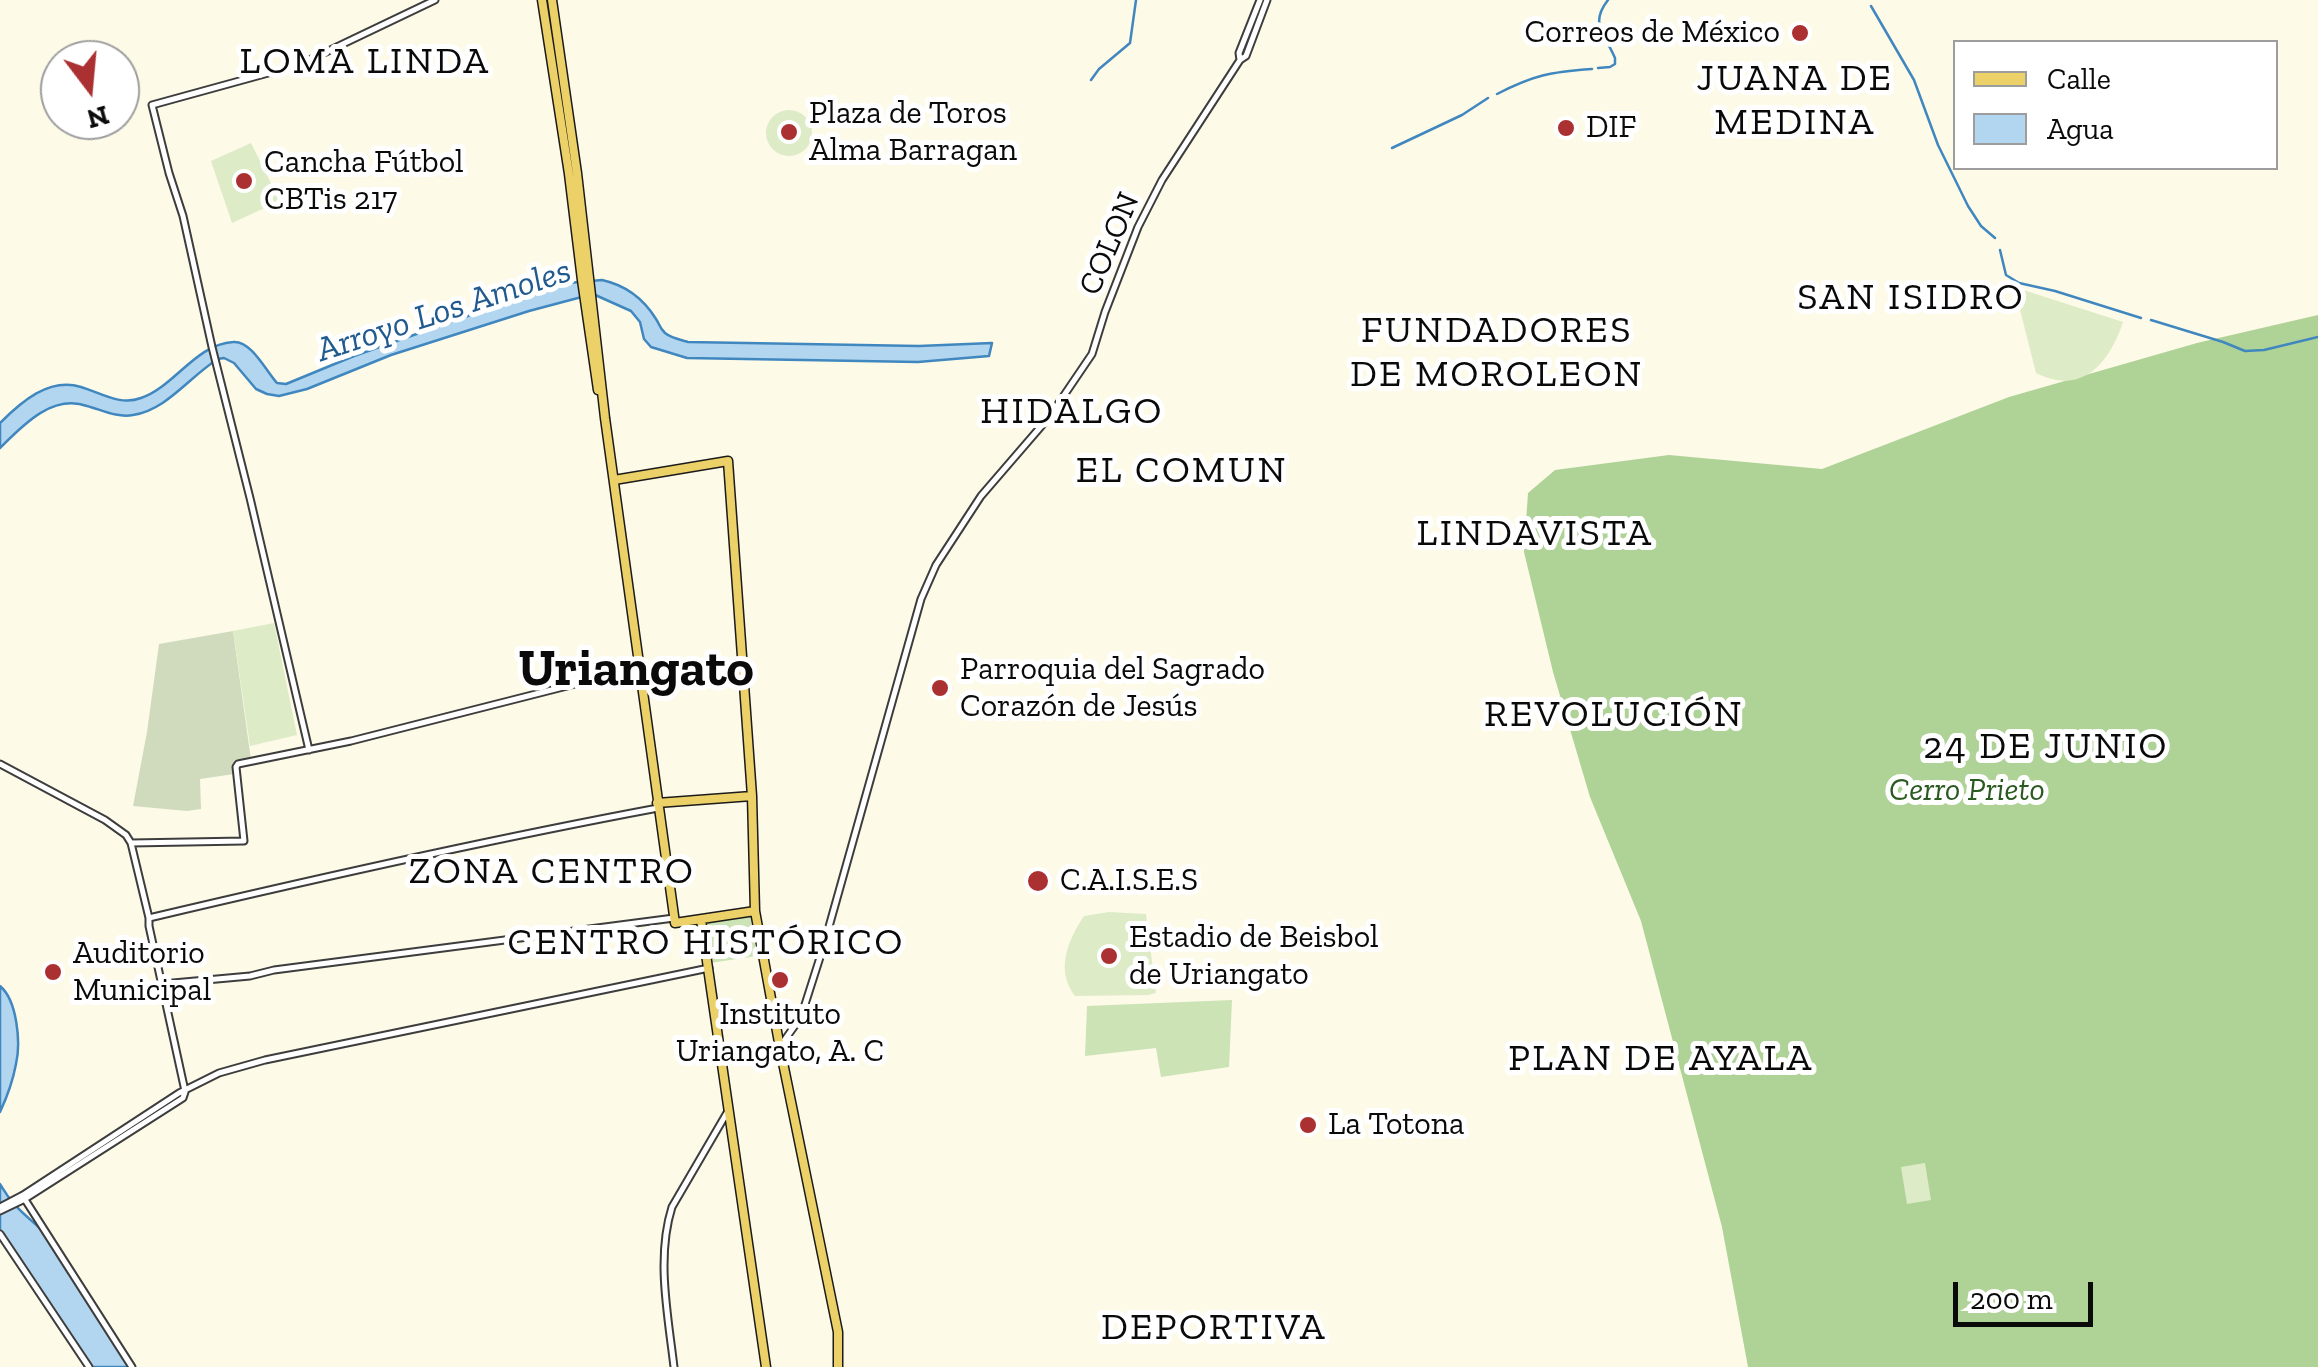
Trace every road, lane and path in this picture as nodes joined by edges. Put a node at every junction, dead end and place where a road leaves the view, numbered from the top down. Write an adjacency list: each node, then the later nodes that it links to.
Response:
1 (436, 0): 8 (street)
2 (542, 0): 5 (main road)
3 (552, 0): 5 (main road)
4 (1264, 0): 19 (street, COLON)
5 (585, 282): 6 (main road)
6 (614, 480): 7 (main road); 10 (main road)
7 (638, 668): 8 (street); 11 (main road)
8 (309, 750): 12 (street)
9 (0, 764): 12 (street)
10 (752, 796): 11 (main road); 13 (main road)
11 (657, 806): 14 (street); 15 (main road)
12 (131, 843): 14 (street)
13 (754, 911): 16 (main road); 19 (main road)
14 (150, 918): 18 (street)
15 (674, 920): 16 (main road); 18 (street)
16 (702, 920): 17 (main road)
17 (709, 968): 20 (street); 21 (main road)
18 (162, 984): 20 (street)
19 (780, 1048): 29 (main road)
20 (185, 1091): 22 (street)
21 (729, 1110): 27 (street); 28 (main road)
22 (24, 1197): 23 (street); 26 (street)
23 (0, 1209)
24 (0, 1234): 25 (street)
25 (89, 1367)
26 (132, 1367)
27 (674, 1367)
28 (766, 1367)
29 (838, 1367)

